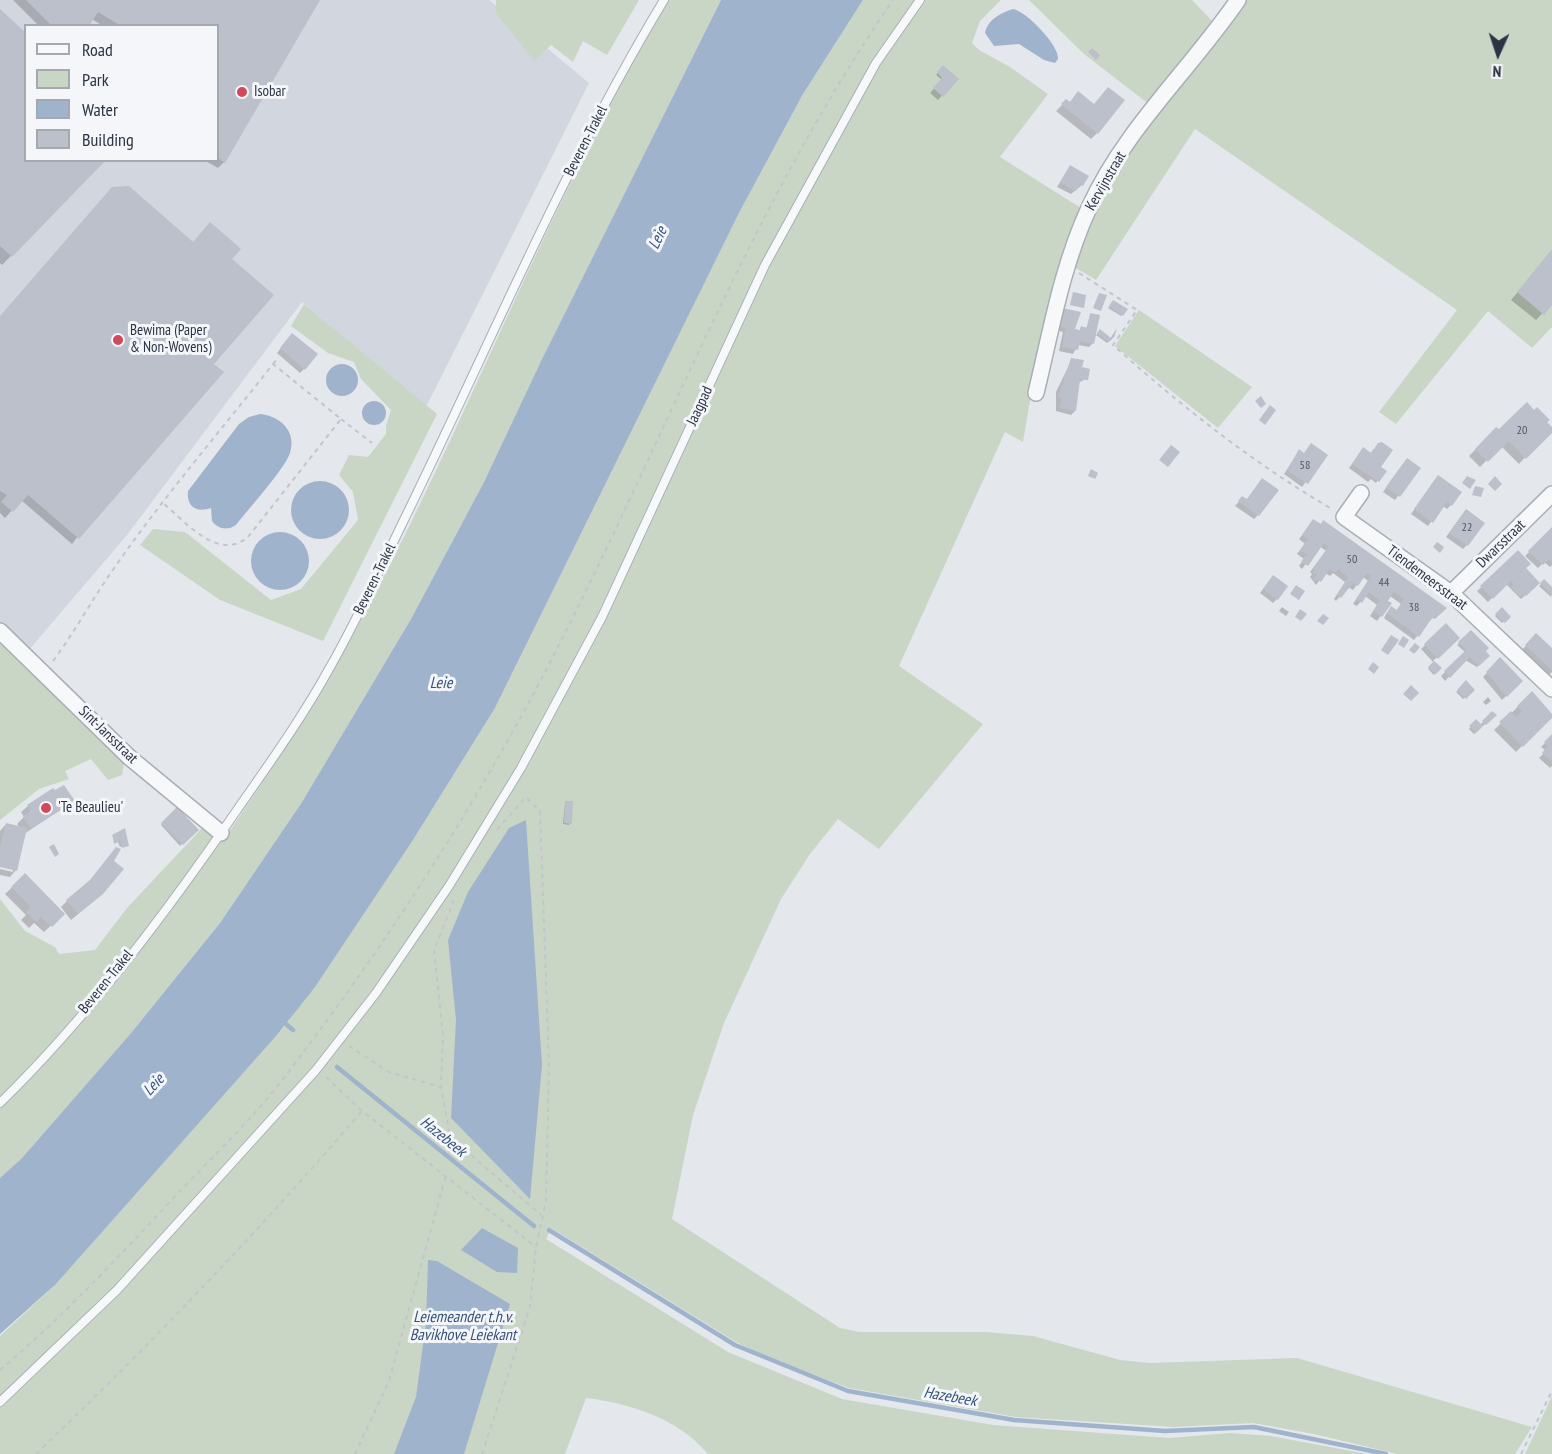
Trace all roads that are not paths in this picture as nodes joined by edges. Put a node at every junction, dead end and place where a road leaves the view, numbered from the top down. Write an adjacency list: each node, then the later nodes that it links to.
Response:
1 (663, 0): 10 (lane, Beveren-Trakel)
2 (920, 0): 12 (lane, Jaagpad)
3 (1238, 0): 4 (street, Kervijnstraat)
4 (1036, 393)
5 (1361, 493): 7 (street, Tiendemeersstraat)
6 (1552, 494): 7 (street, Dwarsstraat)
7 (1451, 592): 9 (street, Tiendemeersstraat)
8 (0, 631): 10 (street, Sint-Jansstraat)
9 (1552, 688)
10 (221, 833): 11 (lane, Beveren-Trakel)
11 (0, 1103)
12 (0, 1402)

